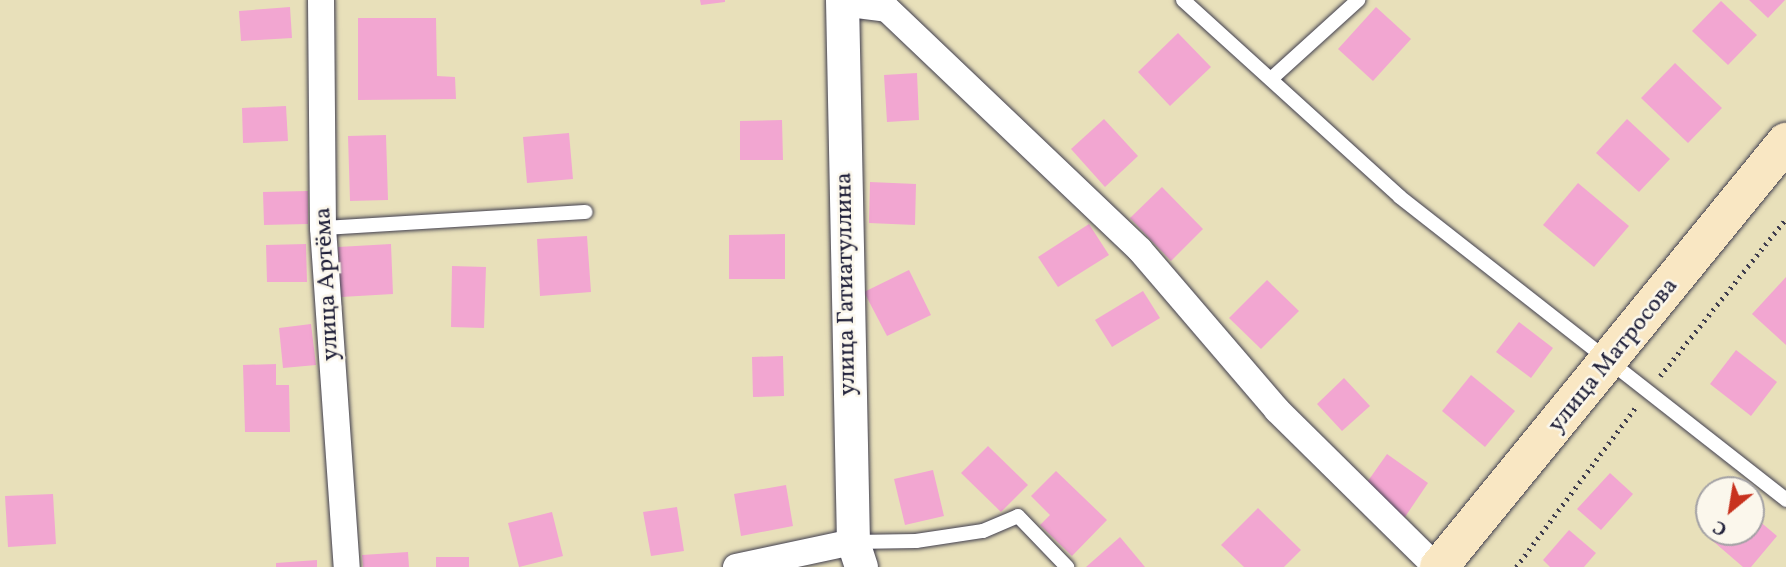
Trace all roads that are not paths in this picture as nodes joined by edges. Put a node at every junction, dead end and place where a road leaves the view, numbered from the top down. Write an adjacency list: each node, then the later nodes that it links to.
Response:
1 (321, 0): 8 (street, улица Артёма)
2 (1183, 0): 5 (lane)
3 (1358, 0): 5 (lane)
4 (842, 1): 11 (street, улица Гатиатуллина); 15 (street)
5 (1271, 79): 9 (lane)
6 (1782, 154): 9 (main road, улица Матросова)
7 (586, 212): 8 (lane)
8 (323, 228): 12 (street, улица Артёма)
9 (1612, 362): 10 (lane); 15 (main road, улица Матросова)
10 (1786, 500)
11 (857, 555): 13 (street); 14 (lane)
12 (348, 567)
13 (736, 567)
14 (1067, 567)
15 (1438, 567)

